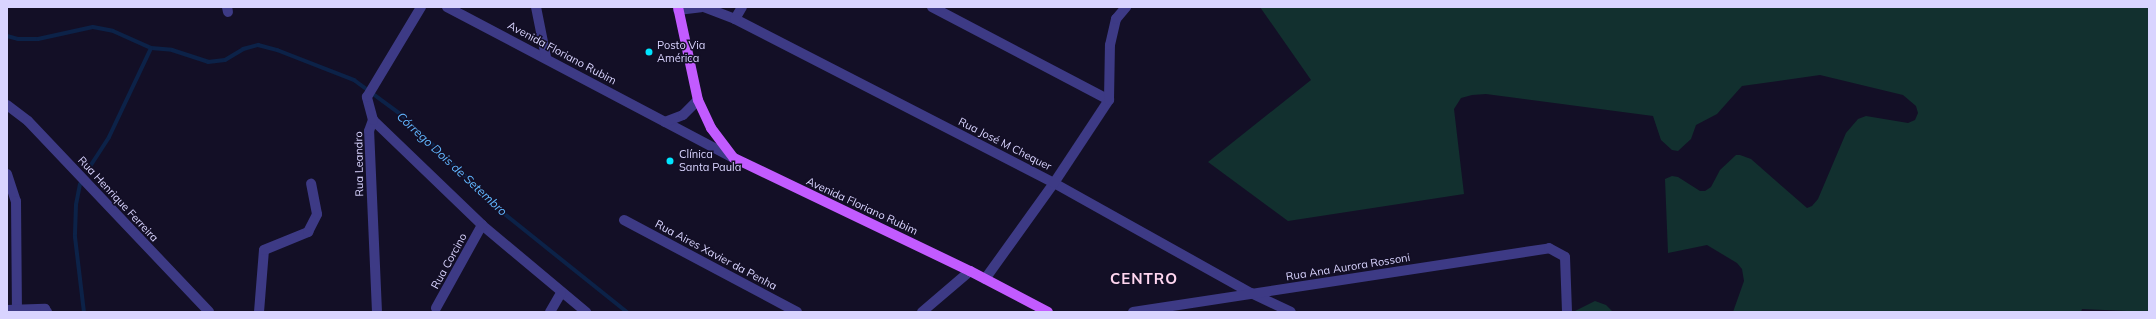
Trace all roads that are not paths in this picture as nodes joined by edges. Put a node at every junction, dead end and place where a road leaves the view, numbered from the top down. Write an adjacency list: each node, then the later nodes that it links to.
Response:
1 (421, 7): 14 (street, Rua Leandro)
2 (447, 7): 10 (street, Avenida Floriano Rubim)
3 (536, 7): 10 (street)
4 (703, 7): 8 (street, Rua José M Chequer); 9 (street, Rua José M Chequer)
5 (742, 7): 9 (street)
6 (932, 7): 12 (street)
7 (1126, 7): 12 (street)
8 (678, 9): 11 (main road)
9 (735, 19): 18 (street, Rua José M Chequer)
10 (546, 57): 15 (street, Avenida Floriano Rubim)
11 (698, 100): 15 (street); 16 (main road)
12 (1108, 100): 18 (street)
13 (7, 105): 29 (street, Rua Henrique Ferreira)
14 (373, 120): 21 (street); 31 (street, Rua Leandro)
15 (665, 122): 16 (street, Avenida Floriano Rubim)
16 (734, 158): 22 (main road, Avenida Floriano Rubim)
17 (7, 174): 27 (street)
18 (1054, 183): 23 (street); 25 (street, Rua José M Chequer)
19 (311, 184): 30 (street)
20 (624, 220): 34 (street, Rua Aires Xavier da Penha)
21 (482, 225): 24 (street); 26 (street, Rua Corcino)
22 (970, 271): 23 (main road, Avenida Floriano Rubim); 35 (street)
23 (985, 279): 36 (main road, Avenida Floriano Rubim)
24 (561, 293): 32 (street); 33 (street)
25 (1251, 293): 37 (street, Rua Ana Aurora Rossoni); 38 (street, Rua José M Chequer); 39 (street, Rua Ana Aurora Rossoni)
26 (436, 308)
27 (12, 310): 28 (street)
28 (47, 312)
29 (209, 312)
30 (259, 312)
31 (377, 312)
32 (550, 312)
33 (586, 312)
34 (797, 312)
35 (922, 312)
36 (1048, 312)
37 (1133, 312)
38 (1291, 312)
39 (1567, 312)

